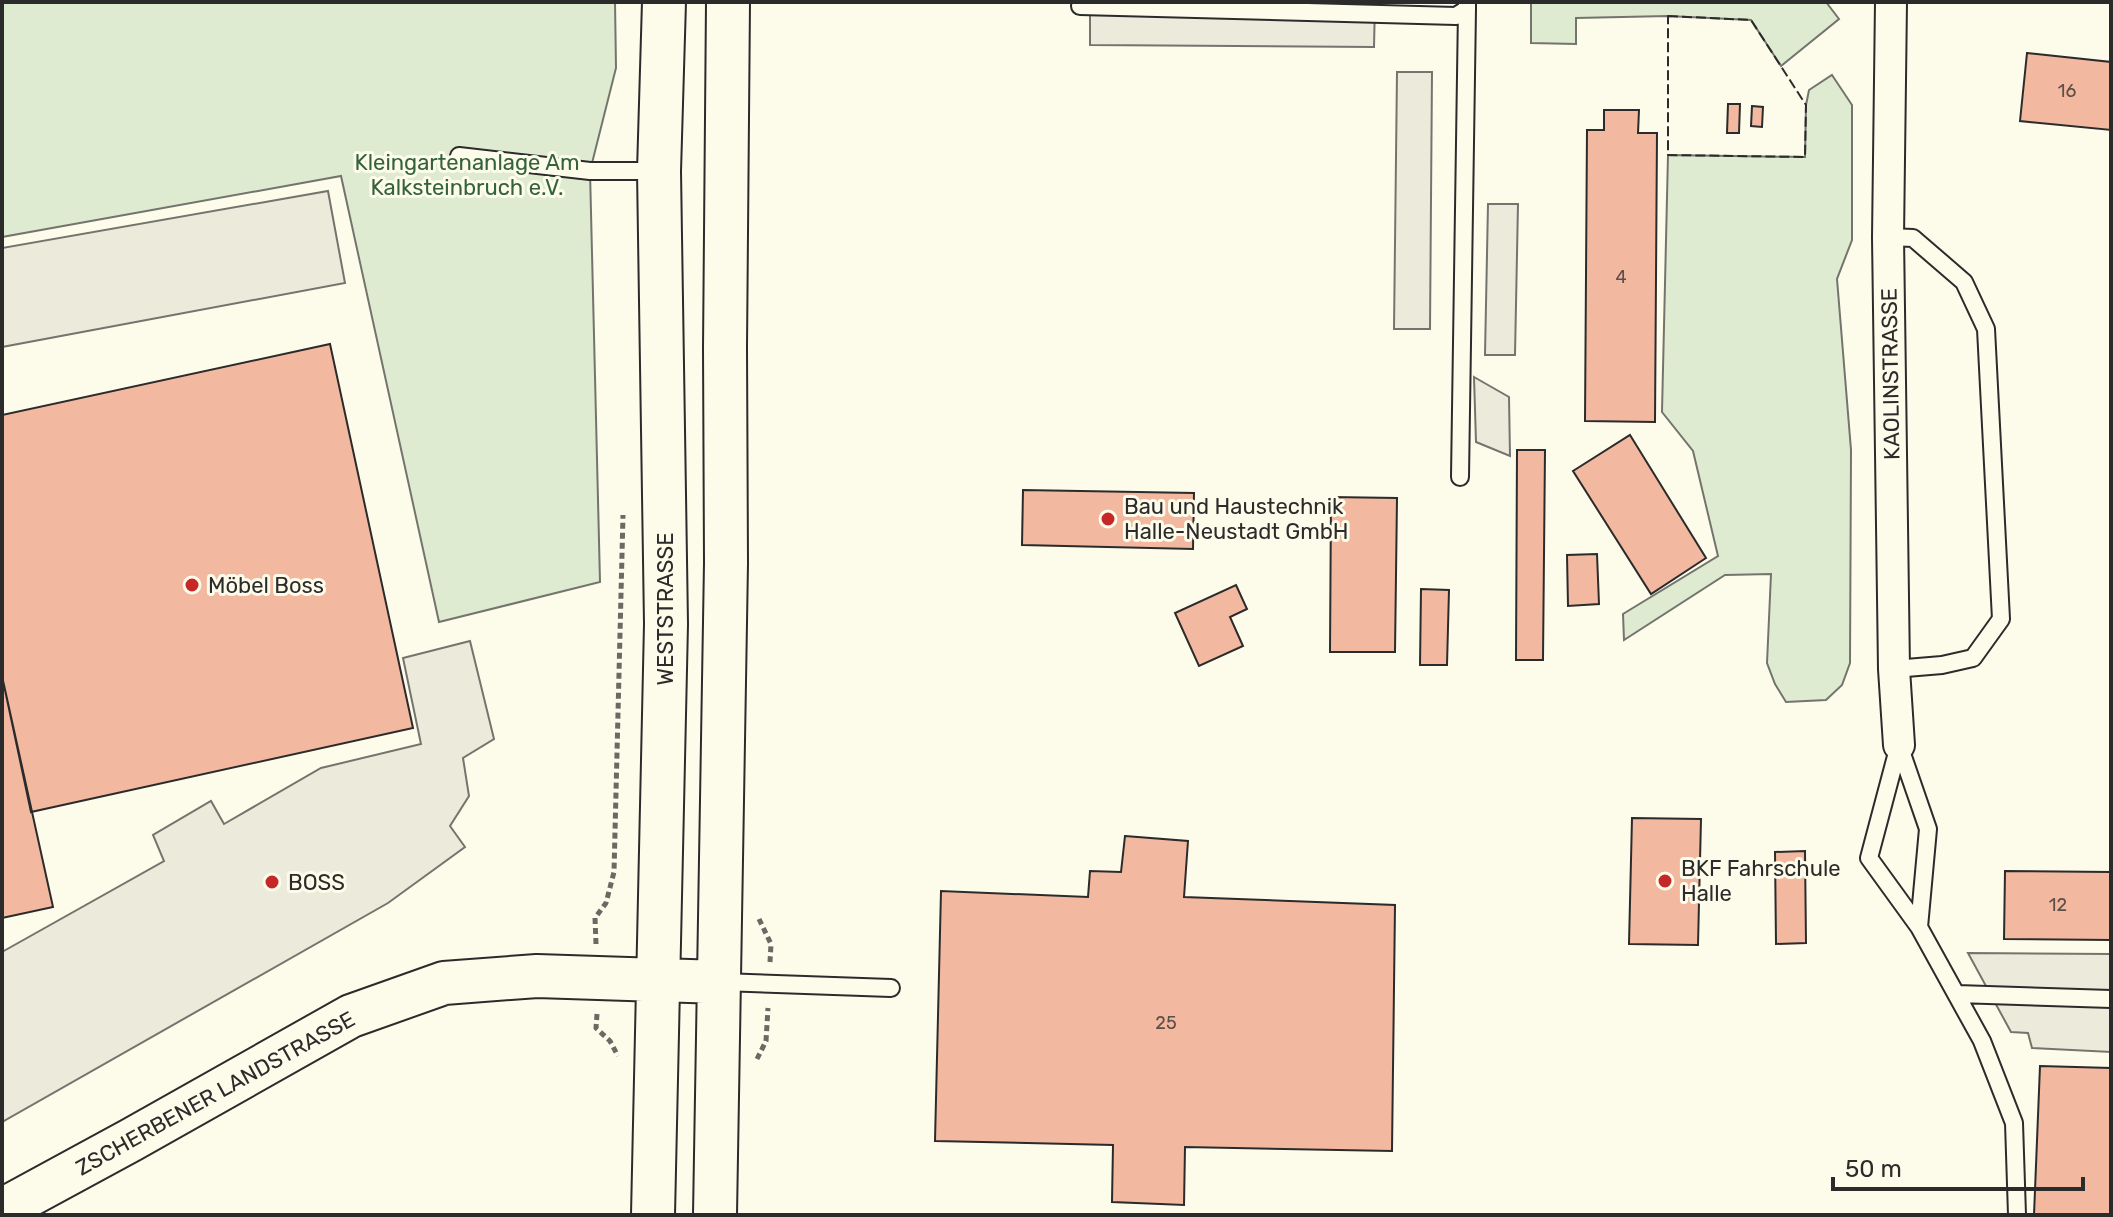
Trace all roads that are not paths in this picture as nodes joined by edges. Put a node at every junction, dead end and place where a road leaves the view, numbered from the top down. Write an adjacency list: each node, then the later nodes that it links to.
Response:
1 (664, 2): 7 (main road, WESTSTRASSE)
2 (728, 2): 14 (main road)
3 (1891, 2): 8 (street, KAOLINSTRASSE)
4 (1467, 5): 5 (lane); 9 (lane)
5 (1080, 6)
6 (459, 156): 7 (lane)
7 (659, 171): 13 (main road, WESTSTRASSE)
8 (1888, 237): 10 (street, KAOLINSTRASSE); 10 (lane)
9 (1460, 477)
10 (1894, 669): 11 (street, KAOLINSTRASSE)
11 (1899, 745): 12 (lane); 12 (lane)
12 (1919, 927): 16 (lane)
13 (658, 979): 14 (main road, ZSCHERBENER LANDSTRASSE); 18 (main road, ZSCHERBENER LANDSTRASSE); 19 (main road, WESTSTRASSE)
14 (720, 982): 15 (lane); 20 (main road)
15 (891, 988)
16 (1957, 994): 17 (lane); 21 (lane)
17 (2111, 999)
18 (2, 1210)
19 (653, 1215)
20 (715, 1215)
21 (2017, 1215)

